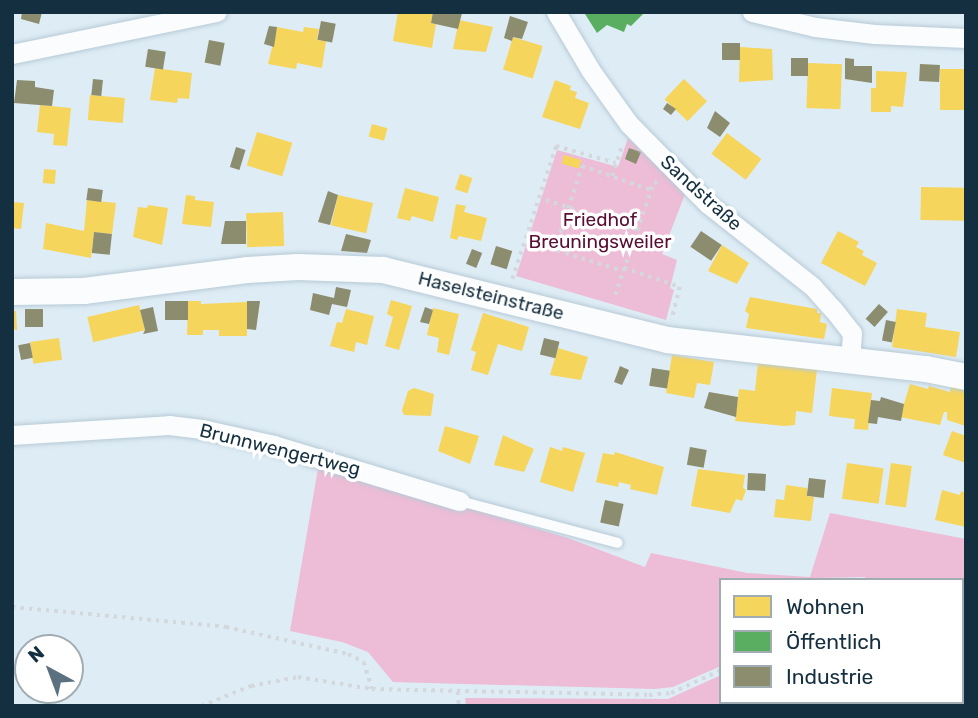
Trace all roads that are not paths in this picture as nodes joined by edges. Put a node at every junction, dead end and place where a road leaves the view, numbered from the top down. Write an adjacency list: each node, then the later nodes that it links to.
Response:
1 (217, 12): 5 (street)
2 (556, 12): 7 (street, Sandstraße)
3 (752, 12): 4 (street)
4 (966, 38)
5 (12, 54)
6 (12, 292): 7 (street, Haselsteinstraße)
7 (850, 360): 8 (street, Haselsteinstraße)
8 (966, 377)
9 (12, 435): 10 (street, Brunnwengertweg)
10 (460, 501): 11 (lane)
11 (618, 543)

